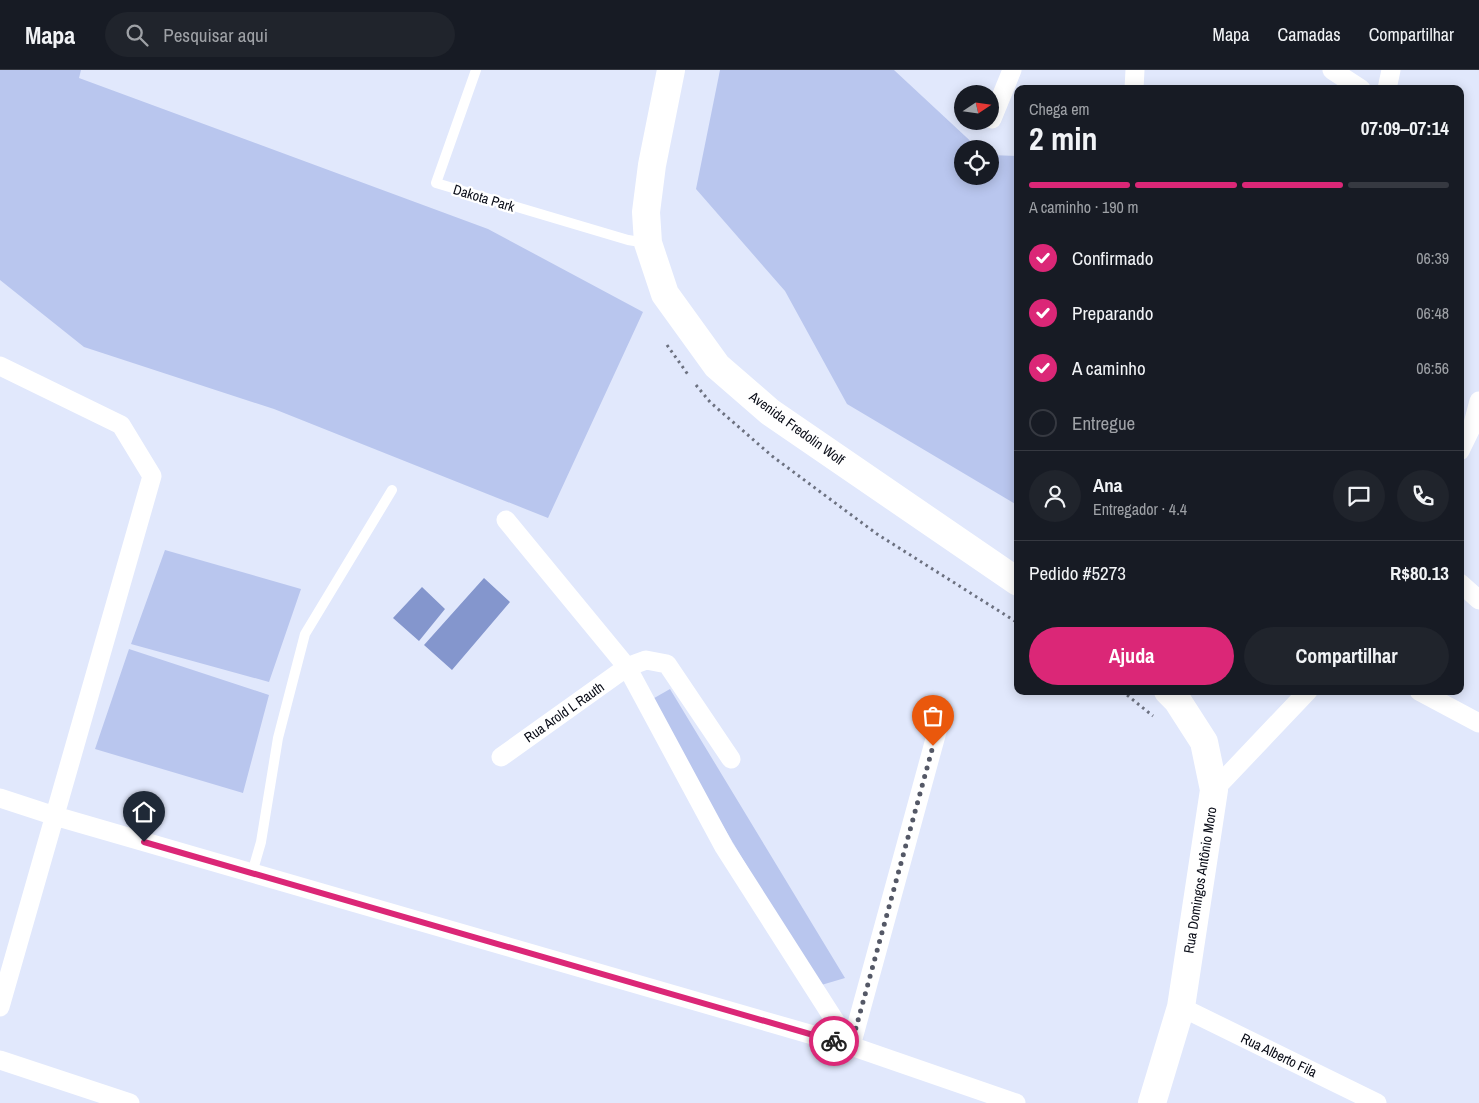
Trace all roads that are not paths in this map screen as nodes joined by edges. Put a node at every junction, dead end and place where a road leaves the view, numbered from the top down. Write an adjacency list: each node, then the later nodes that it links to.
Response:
1 (476, 70): 11 (lane, Dakota Park)
2 (671, 70): 11 (main road, Avenida Fredolin Wolf)
3 (1012, 70): 10 (street)
4 (1135, 70): 7 (street)
5 (1332, 70): 8 (street)
6 (1390, 70): 9 (street)
7 (1134, 85)
8 (1355, 85)
9 (1388, 85)
10 (999, 102)
11 (648, 243): 17 (main road, Avenida Fredolin Wolf)
12 (0, 366): 30 (street)
13 (1479, 400): 14 (street)
14 (1464, 443)
15 (392, 490): 31 (lane)
16 (506, 520): 20 (street)
17 (1014, 579)
18 (1464, 587): 19 (street)
19 (1479, 600)
20 (627, 667): 26 (street, Rua Arold L Rauth); 27 (street); 34 (street)
21 (1172, 695): 28 (main road)
22 (1304, 695): 28 (street, Rua Domingos Antônio Moro)
23 (1427, 695): 24 (street)
24 (1479, 723)
25 (938, 728): 34 (street)
26 (501, 757)
27 (731, 759)
28 (1214, 790): 33 (main road, Rua Domingos Antônio Moro)
29 (0, 798): 30 (street)
30 (55, 816): 31 (street); 32 (street)
31 (252, 873): 34 (street)
32 (0, 1006)
33 (1181, 1006): 38 (main road, Rua Domingos Antônio Moro); 39 (street, Rua Alberto Fila)
34 (851, 1046): 37 (street)
35 (0, 1060): 36 (street)
36 (130, 1103)
37 (1016, 1103)
38 (1152, 1103)
39 (1377, 1103)

